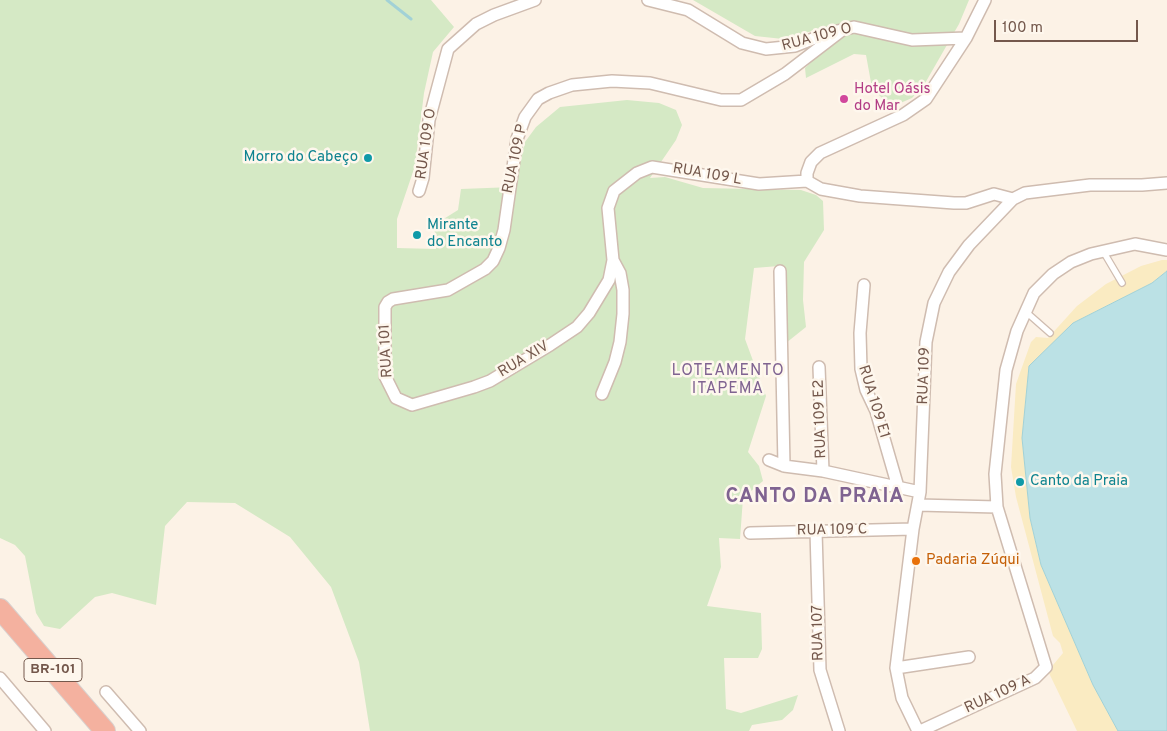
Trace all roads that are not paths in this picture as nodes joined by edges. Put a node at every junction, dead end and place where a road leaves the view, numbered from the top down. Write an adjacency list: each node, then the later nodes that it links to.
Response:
1 (535, 0): 8 (street, RUA 109 O)
2 (648, 0): 4 (street, RUA 109 O)
3 (985, 0): 5 (street)
4 (845, 28): 5 (street, RUA 109 O); 16 (street, RUA 109 P)
5 (966, 38): 6 (street)
6 (807, 181): 9 (street, RUA 109 L); 12 (street, RUA 109 L)
7 (1167, 182): 9 (street, RUA 109)
8 (419, 191)
9 (1013, 200): 26 (street, RUA 109)
10 (1167, 250): 11 (street)
11 (1104, 251): 14 (lane); 17 (street)
12 (613, 260): 20 (street, RUA 109 L); 21 (street, RUA XIV)
13 (780, 271): 23 (street)
14 (1122, 283)
15 (864, 285): 25 (street, RUA 109 E1)
16 (388, 302): 21 (street, RUA 101)
17 (1025, 311): 18 (lane); 28 (street)
18 (1050, 333)
19 (819, 367): 24 (street, RUA 109 E2)
20 (602, 394)
21 (396, 398)
22 (769, 460): 23 (street)
23 (784, 466): 24 (street)
24 (823, 471): 25 (street)
25 (898, 487): 26 (street)
26 (920, 492): 27 (street, RUA 109)
27 (918, 505): 28 (street); 29 (street, RUA 109)
28 (997, 507): 43 (street, RUA 109 A)
29 (913, 529): 30 (street, RUA 109 C); 35 (street, RUA 109)
30 (816, 531): 31 (street, RUA 109 C); 42 (street, RUA 107)
31 (750, 533)
32 (0, 609): 40 (highway, BR-101)
33 (0, 629): 39 (highway, BR-101)
34 (969, 658): 35 (street)
35 (896, 668): 43 (street, RUA 109)
36 (0, 678): 38 (street)
37 (106, 692): 41 (street)
38 (45, 731)
39 (88, 731)
40 (105, 731)
41 (140, 731)
42 (839, 731)
43 (919, 731)

